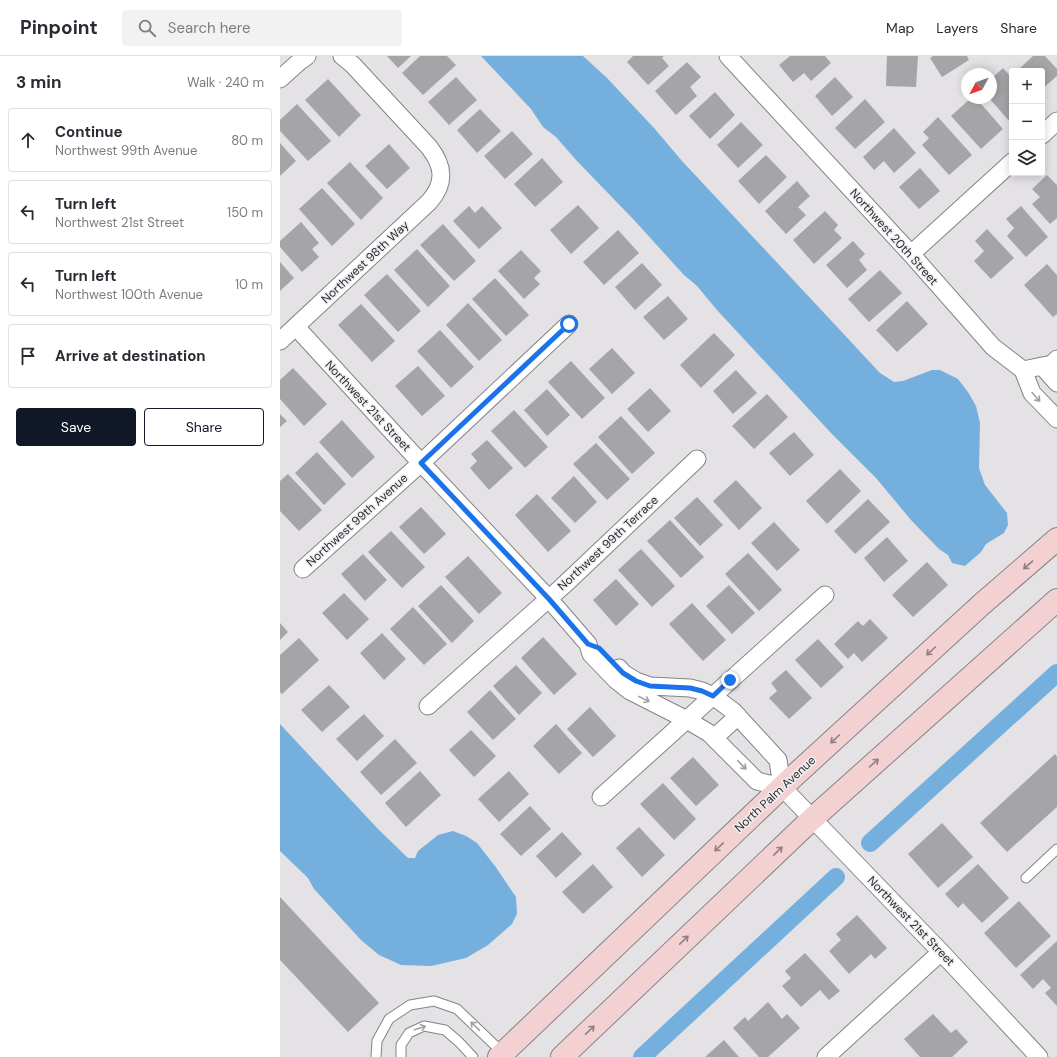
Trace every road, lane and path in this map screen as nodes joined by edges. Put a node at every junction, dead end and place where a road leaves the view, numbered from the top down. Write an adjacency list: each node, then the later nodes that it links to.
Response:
1 (307, 56): 4 (street)
2 (342, 56): 10 (street, Northwest 98th Way)
3 (728, 56): 8 (street, Northwest 20th Street)
4 (280, 79)
5 (1057, 121): 6 (street)
6 (1045, 132)
7 (1009, 165): 8 (street)
8 (911, 254): 13 (street, Northwest 20th Street)
9 (569, 324): 17 (street, Northwest 99th Avenue)
10 (296, 327): 11 (street, Northwest 98th Way); 17 (street, Northwest 21st Street)
11 (280, 341)
12 (1053, 362): 13 (street); 14 (street)
13 (1023, 370): 15 (street, one-way to 15)
14 (1057, 383)
15 (1057, 419)
16 (697, 459): 21 (street, Northwest 99th Terrace)
17 (421, 463): 19 (street, Northwest 99th Avenue); 21 (street, Northwest 21st Street)
18 (1057, 539): 29 (main road, North Palm Avenue, one-way to 29)
19 (303, 569)
20 (825, 595): 24 (street)
21 (549, 599): 23 (street, Northwest 21st Street); 25 (street, Northwest 99th Terrace)
22 (1057, 600): 31 (main road, one-way to 22)
23 (588, 644): 24 (street, Northwest 21st Street); 27 (street, Northwest 21st Street, one-way to 27)
24 (713, 696): 26 (street, Northwest 21st Street); 27 (street)
25 (428, 706)
26 (738, 716): 28 (street); 29 (street, Northwest 21st Street)
27 (687, 720): 28 (street, Northwest 21st Street); 30 (street)
28 (714, 738): 29 (street, Northwest 21st Street, one-way to 29)
29 (782, 787): 31 (street, Northwest 21st Street); 35 (main road, North Palm Avenue, one-way to 35)
30 (601, 797)
31 (812, 818): 34 (street, Northwest 21st Street); 39 (main road, one-way to 31)
32 (1057, 849): 33 (lane)
33 (1026, 878)
34 (941, 952): 40 (street); 41 (street, Northwest 21st Street)
35 (503, 1056): 36 (lane, one-way to 36)
36 (376, 1057)
37 (401, 1057): 38 (lane, one-way to 38)
38 (473, 1057)
39 (562, 1057)
40 (826, 1057)
41 (1039, 1057)

